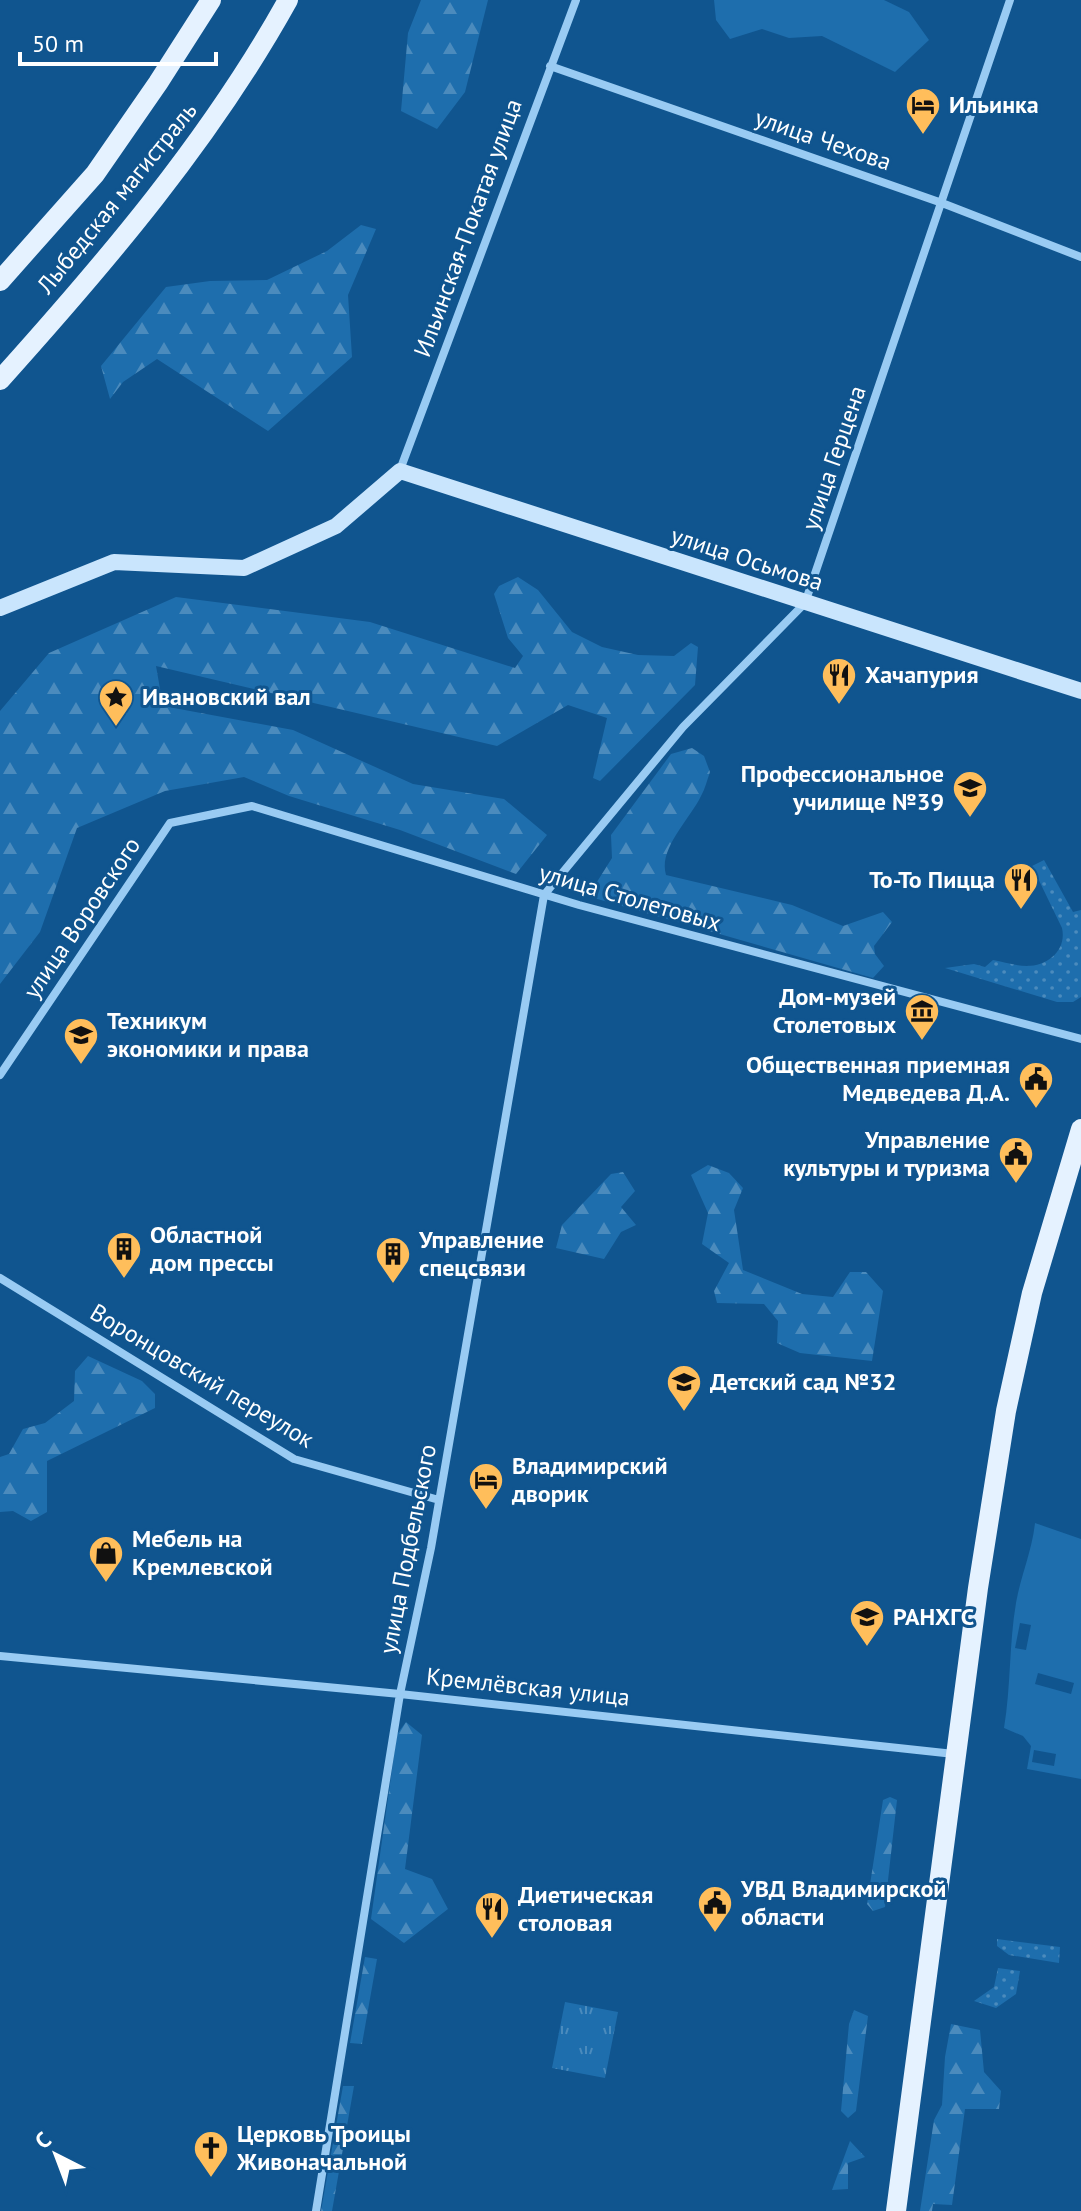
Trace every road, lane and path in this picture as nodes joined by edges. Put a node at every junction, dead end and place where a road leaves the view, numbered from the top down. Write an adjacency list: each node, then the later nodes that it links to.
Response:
1 (211, 0): 8 (main road, Лыбедская магистраль)
2 (288, 0): 9 (main road, Лыбедская магистраль)
3 (576, 0): 5 (street, Ильинская-Покатая улица)
4 (1010, 0): 6 (street, улица Герцена)
5 (550, 66): 6 (street, улица Чехова); 10 (street, Ильинская-Покатая улица)
6 (942, 203): 7 (street, улица Чехова); 11 (street, улица Герцена)
7 (1081, 257)
8 (0, 281)
9 (0, 380)
10 (400, 471): 11 (street, улица Осьмова); 12 (street)
11 (805, 603): 13 (street, улица Осьмова); 15 (street, улица Герцена)
12 (0, 608)
13 (1081, 691)
14 (170, 823): 15 (street, улица Столетовых); 17 (street, улица Воровского)
15 (544, 895): 16 (street, улица Столетовых); 20 (street, улица Подбельского)
16 (1081, 1039)
17 (0, 1075)
18 (1081, 1129): 23 (main road)
19 (0, 1278): 20 (street, Воронцовский переулок)
20 (439, 1500): 22 (street, улица Подбельского)
21 (0, 1656): 22 (street, Кремлёвская улица)
22 (400, 1694): 23 (street, Кремлёвская улица); 24 (street, улица Подбельского)
23 (955, 1754): 25 (main road)
24 (316, 2211)
25 (896, 2211)

